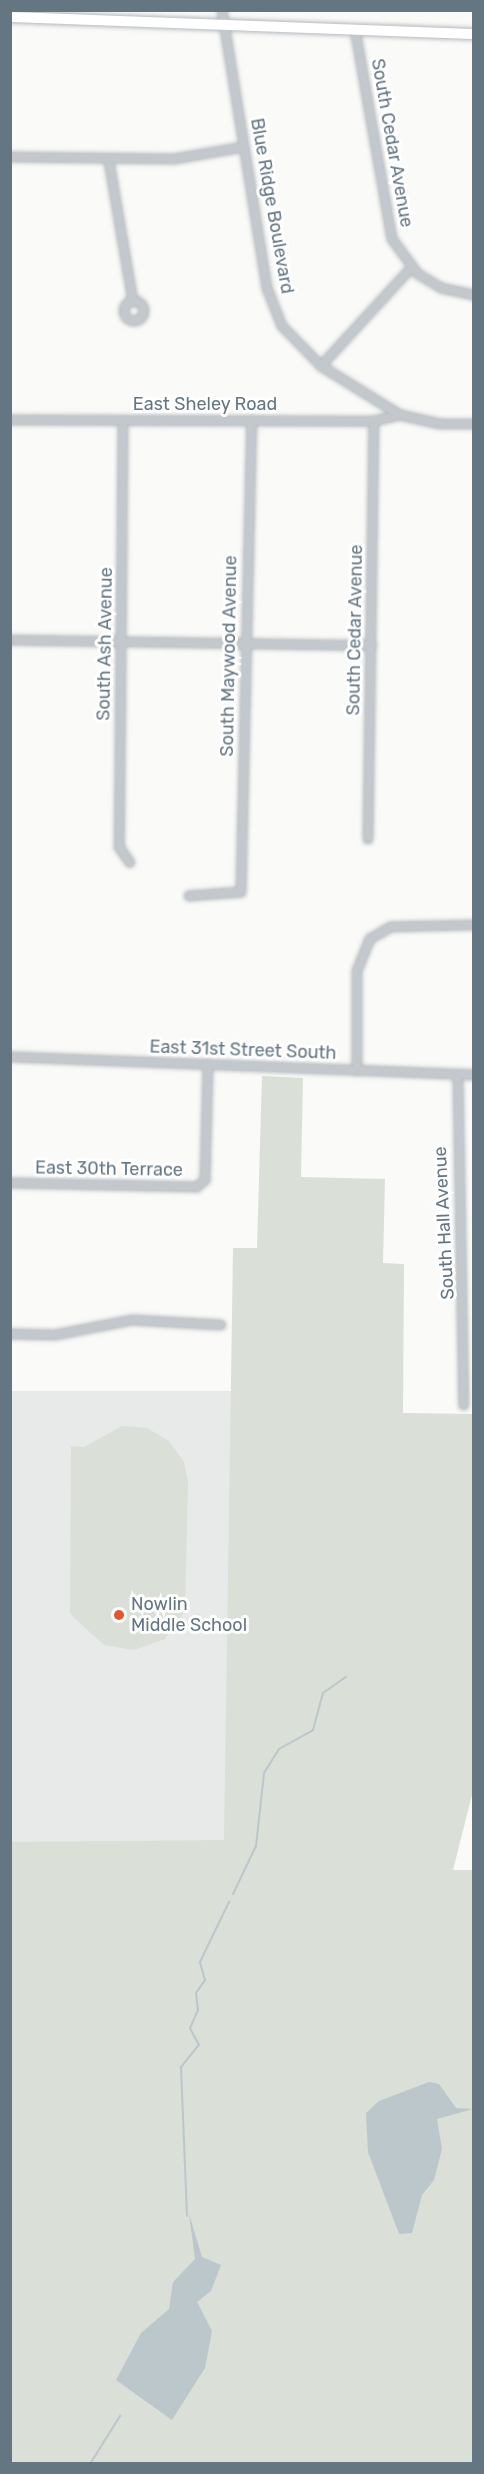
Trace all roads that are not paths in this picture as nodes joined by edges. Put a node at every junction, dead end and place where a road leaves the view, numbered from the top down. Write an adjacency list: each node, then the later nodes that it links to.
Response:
1 (222, 10): 3 (street, Blue Ridge Boulevard)
2 (10, 17): 3 (main road)
3 (225, 24): 4 (main road); 6 (street, Blue Ridge Boulevard)
4 (355, 29): 5 (main road); 9 (street, South Cedar Avenue)
5 (474, 34)
6 (244, 147): 8 (street); 12 (street, Blue Ridge Boulevard)
7 (10, 157): 8 (street)
8 (109, 161): 11 (street)
9 (411, 268): 10 (street); 12 (street)
10 (474, 295)
11 (133, 302)
12 (321, 366): 13 (street, Blue Ridge Boulevard)
13 (400, 415): 17 (street, East Sheley Road); 18 (street, Blue Ridge Boulevard)
14 (10, 420): 16 (street, East Sheley Road)
15 (252, 420): 16 (street, East Sheley Road); 17 (street, East Sheley Road); 21 (street, South Maywood Avenue)
16 (123, 421): 20 (street, South Ash Avenue)
17 (374, 421): 22 (street, South Cedar Avenue)
18 (474, 424)
19 (10, 640): 20 (street)
20 (121, 642): 21 (street); 24 (street, South Ash Avenue)
21 (245, 644): 22 (street); 25 (street, South Maywood Avenue)
22 (372, 646): 23 (street, South Cedar Avenue)
23 (368, 839)
24 (130, 862)
25 (189, 896)
26 (472, 926): 29 (street)
27 (10, 1057): 28 (street, East 31st Street South)
28 (208, 1064): 29 (street, East 31st Street South); 32 (street, East 30th Terrace)
29 (357, 1071): 30 (street, East 31st Street South)
30 (458, 1075): 31 (street, East 31st Street South); 35 (street, South Hall Avenue)
31 (474, 1075)
32 (10, 1183)
33 (221, 1325): 34 (street)
34 (10, 1334)
35 (464, 1405)

